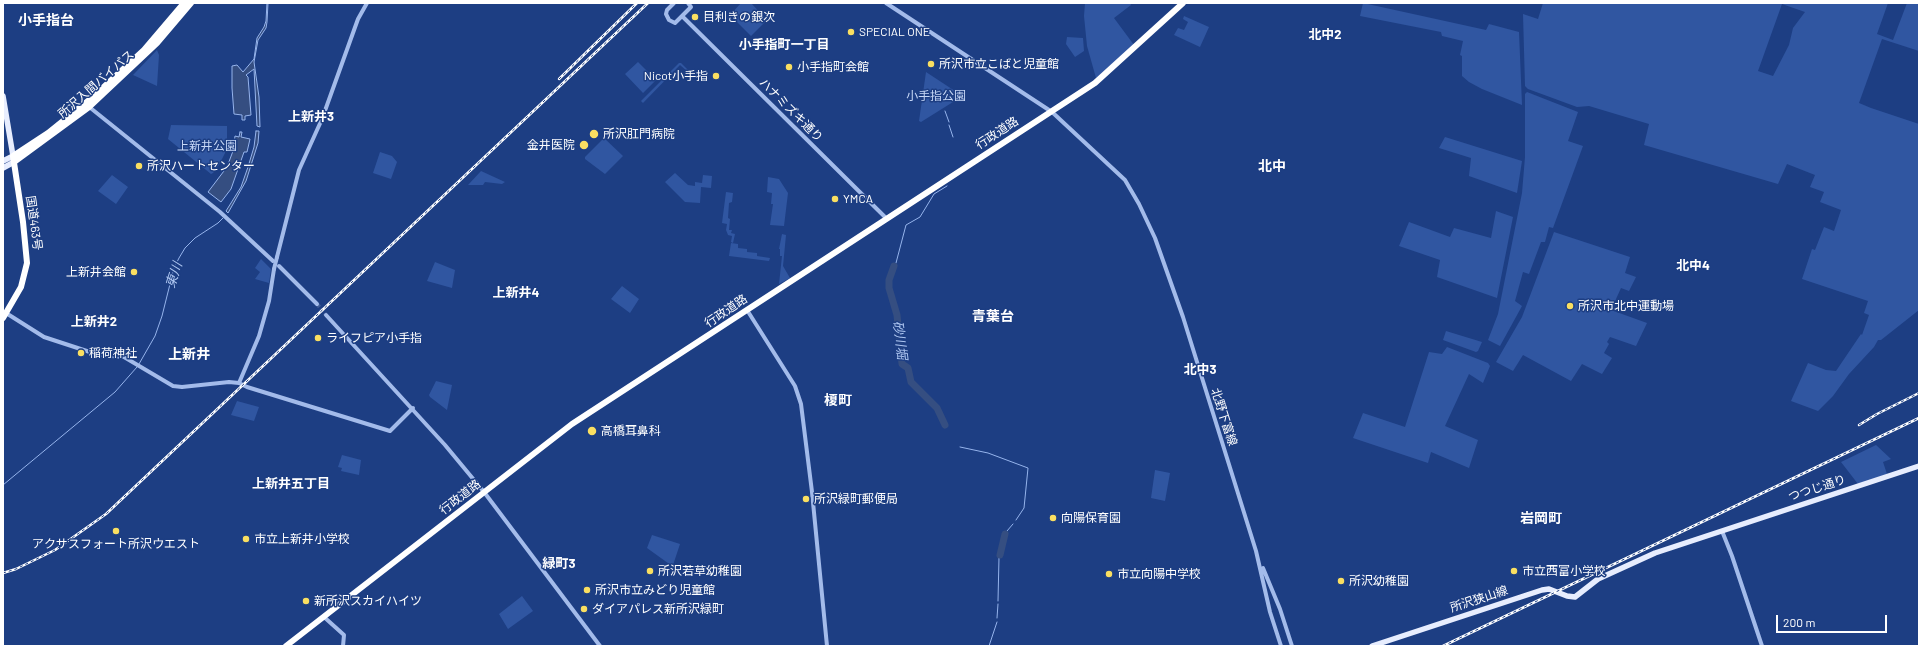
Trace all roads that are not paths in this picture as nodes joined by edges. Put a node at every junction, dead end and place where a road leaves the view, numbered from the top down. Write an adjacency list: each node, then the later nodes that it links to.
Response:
1 (184, 3): 10 (highway, 所沢入間バイパス)
2 (192, 3): 10 (highway, 所沢入間バイパス)
3 (367, 3): 17 (street, bridge)
4 (674, 3): 8 (street)
5 (688, 3): 8 (street)
6 (1183, 3): 11 (highway, 行政道路)
7 (889, 4): 11 (street, 北野下富線)
8 (682, 16): 15 (street, ハナミズキ通り)
9 (3, 96): 12 (main road)
10 (87, 105): 12 (highway, 所沢入間バイパス); 16 (street)
11 (1052, 112): 15 (highway, 行政道路); 27 (street, 北野下富線)
12 (13, 159): 13 (main road, 所沢入間バイパス); 14 (main road, 所沢入間バイパス); 21 (highway, 国道463号)
13 (3, 161)
14 (3, 168)
15 (887, 218): 19 (highway, 行政道路)
16 (273, 261)
17 (277, 267): 18 (street); 22 (street)
18 (317, 304)
19 (747, 310): 25 (highway, 行政道路); 32 (street)
20 (326, 315): 23 (street)
21 (5, 316): 22 (street)
22 (239, 383): 23 (street)
23 (413, 408): 25 (street)
24 (1919, 466): 26 (main road, つつじ通り)
25 (484, 492): 28 (highway, 行政道路); 31 (street)
26 (1722, 531): 35 (main road, 所沢狭山線); 36 (street)
27 (1256, 551): 33 (street); 34 (street)
28 (324, 616): 29 (highway, 行政道路); 30 (street)
29 (286, 646)
30 (344, 646)
31 (600, 646)
32 (827, 646)
33 (1281, 646)
34 (1292, 646)
35 (1372, 646)
36 (1762, 646)

